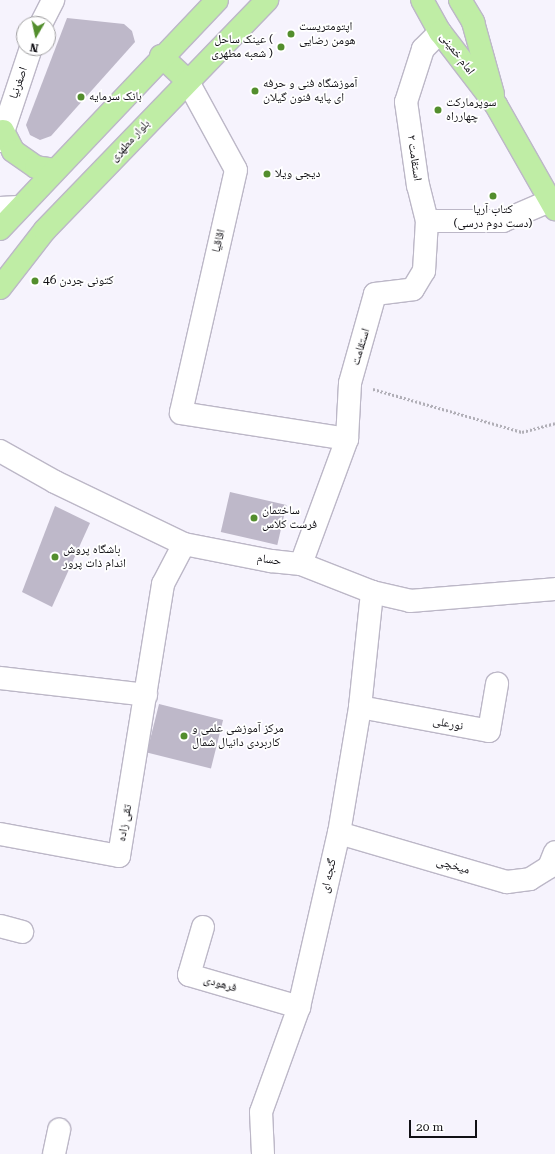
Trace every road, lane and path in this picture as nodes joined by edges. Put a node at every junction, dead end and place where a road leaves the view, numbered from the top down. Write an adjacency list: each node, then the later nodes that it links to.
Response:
1 (53, 0): 6 (street)
2 (217, 0): 9 (main road)
3 (267, 0): 10 (main road, بلوار مطهری)
4 (422, 0): 7 (main road, امام خمینی)
5 (460, 0): 11 (main road, امام خمینی)
6 (45, 16)
7 (440, 32): 11 (main road, امام خمینی); 16 (street, استقامت ۲)
8 (28, 56): 12 (street, اصغرنیا)
9 (161, 56): 10 (main road); 13 (main road)
10 (186, 80): 18 (main road, بلوار مطهری); 22 (street, اقاقیا)
11 (496, 105): 14 (main road, امام خمینی)
12 (2, 136): 13 (main road)
13 (55, 170): 15 (main road)
14 (553, 205): 16 (street)
15 (9, 207): 17 (main road)
16 (427, 221): 19 (street, استقامت ۲)
17 (0, 229)
18 (0, 288)
19 (413, 289): 20 (street, استقامت)
20 (350, 383): 21 (path); 22 (street, استقامت)
21 (555, 423)
22 (347, 439): 25 (street, استقامت)
23 (0, 451): 24 (street, حسام)
24 (184, 544): 25 (street, حسام); 30 (street, تقی زاده)
25 (301, 564): 27 (street, حسام)
26 (555, 588): 27 (street, حسام)
27 (372, 592): 31 (street, گنجه ای)
28 (0, 678): 30 (street)
29 (497, 684): 31 (street, نورعلی)
30 (146, 695): 33 (street, تقی زاده)
31 (360, 707): 32 (street, گنجه ای)
32 (339, 833): 34 (street, میخچی); 38 (street, گنجه ای)
33 (0, 834)
34 (555, 852)
35 (0, 926): 37 (street)
36 (203, 927): 38 (street, فرهودی)
37 (22, 932)
38 (299, 1007): 41 (street, گنجه ای)
39 (59, 1130): 40 (street)
40 (54, 1154)
41 (263, 1154)

